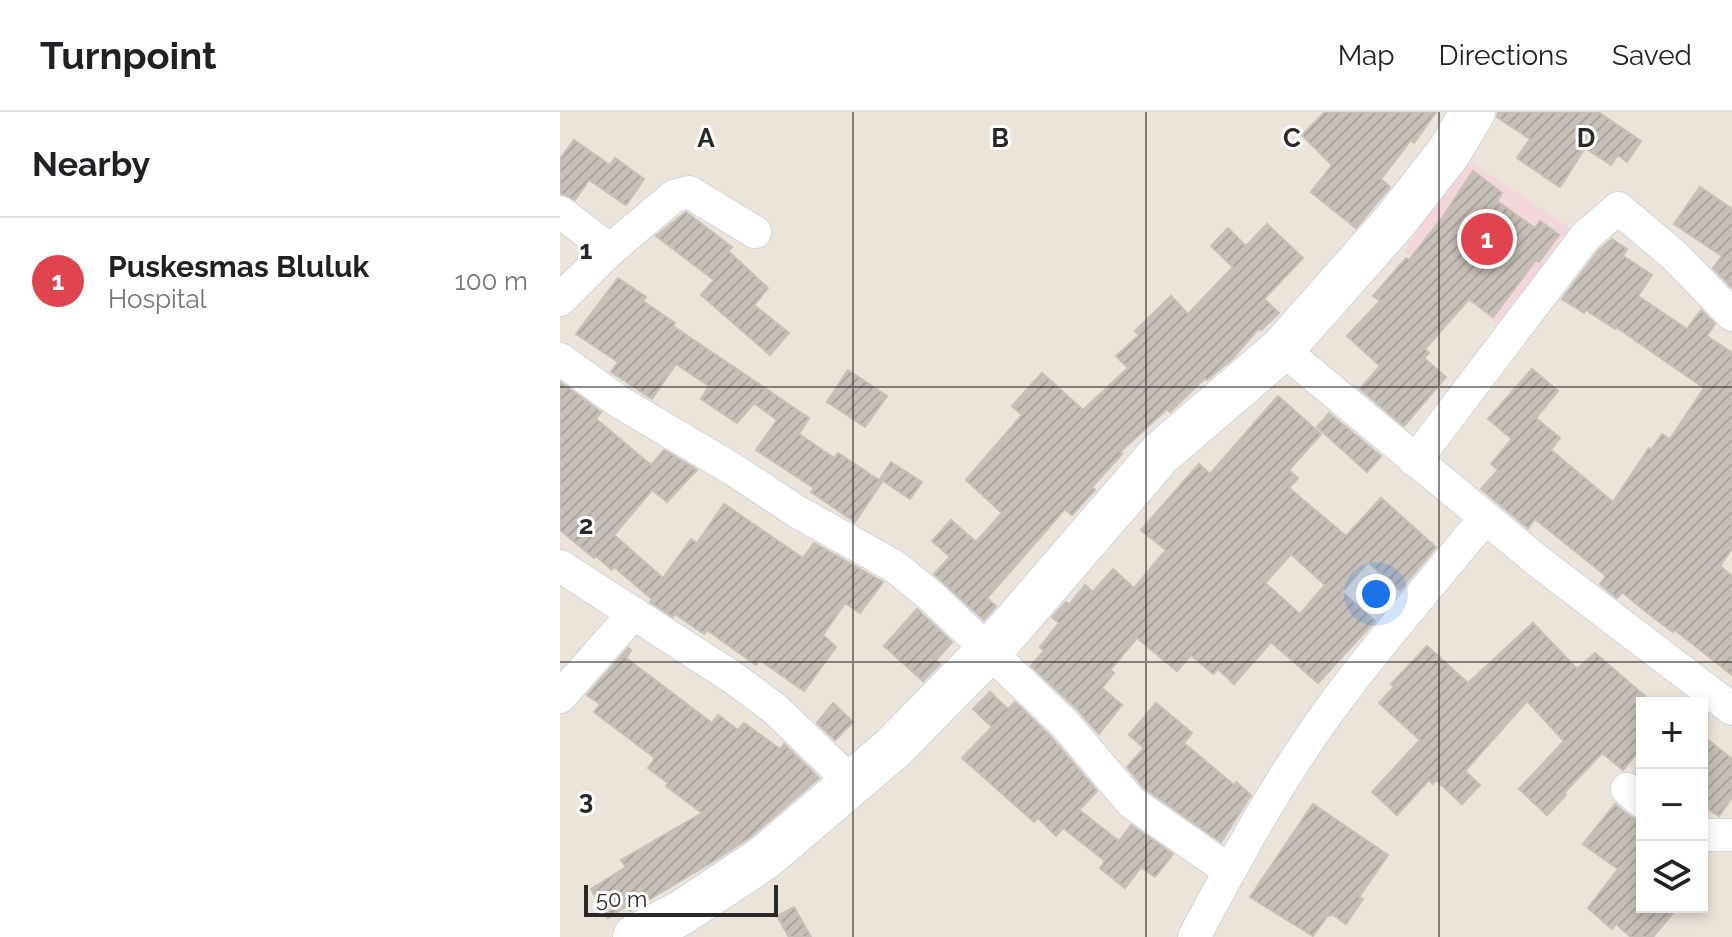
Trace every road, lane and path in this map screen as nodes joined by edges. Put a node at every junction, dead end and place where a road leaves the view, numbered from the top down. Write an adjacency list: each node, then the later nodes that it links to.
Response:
1 (1473, 112): 7 (main road)
2 (560, 212): 4 (street)
3 (755, 232): 4 (street)
4 (610, 250): 5 (street)
5 (560, 300)
6 (1732, 315): 9 (street)
7 (1282, 349): 9 (street); 13 (main road)
8 (560, 359): 13 (street)
9 (1415, 461): 10 (street)
10 (1485, 518): 15 (street); 19 (street)
11 (560, 566): 12 (street)
12 (634, 613): 14 (street); 16 (street)
13 (989, 651): 16 (main road); 19 (street)
14 (560, 697)
15 (1732, 709)
16 (852, 783): 20 (main road)
17 (1708, 835): 18 (street)
18 (1732, 835)
19 (1230, 871): 21 (street)
20 (635, 937)
21 (1194, 937)

